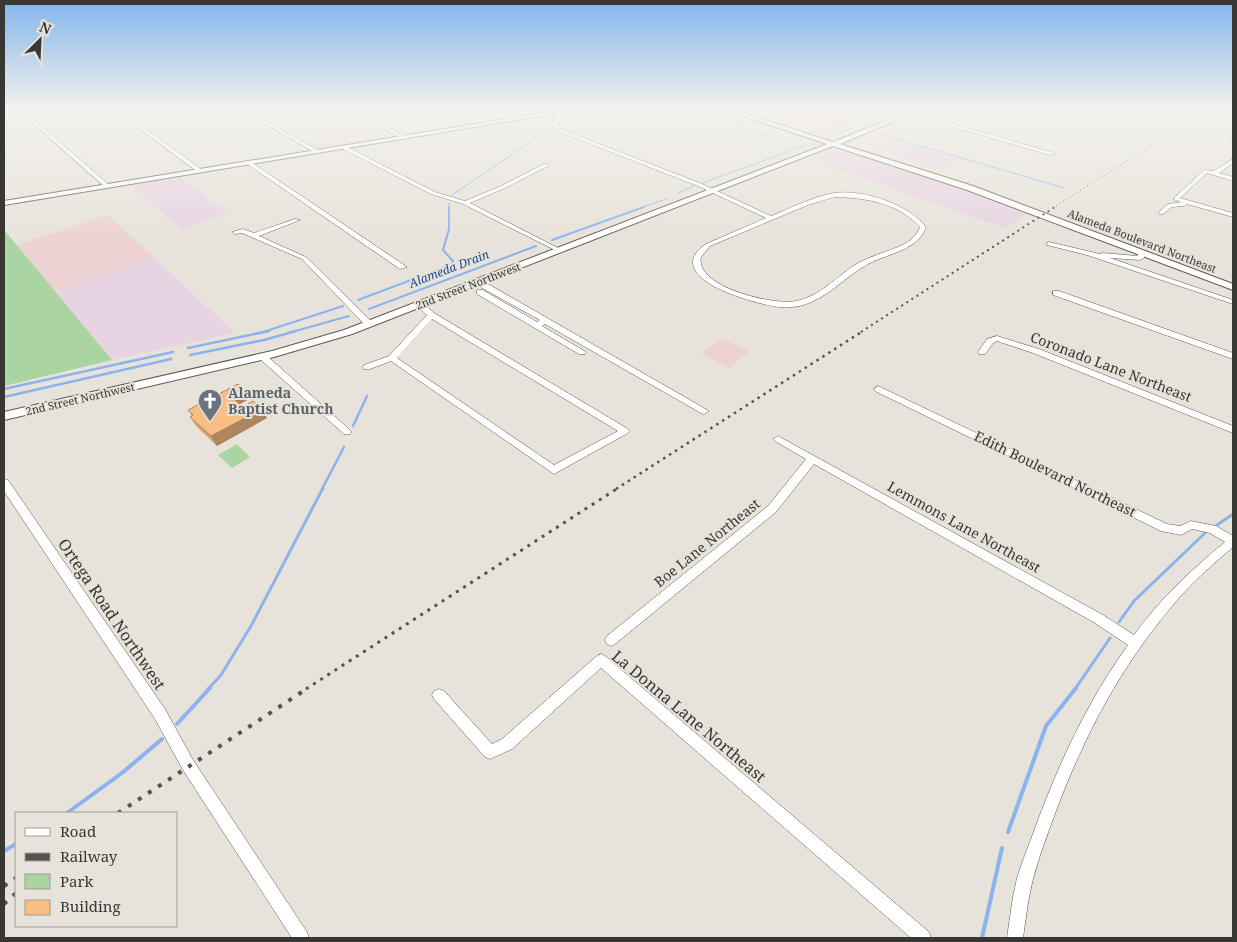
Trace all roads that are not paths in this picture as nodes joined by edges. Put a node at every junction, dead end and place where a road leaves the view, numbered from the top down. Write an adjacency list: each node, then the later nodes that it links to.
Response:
1 (70, 154): 14 (street)
2 (177, 154): 11 (street)
3 (306, 154): 9 (main road)
4 (357, 154): 17 (street)
5 (619, 154): 15 (street)
6 (810, 154): 15 (main road, 2nd Street Northwest)
7 (877, 154): 19 (main road)
8 (1233, 161): 12 (street)
9 (249, 163): 11 (main road); 29 (street)
10 (546, 165): 17 (street)
11 (200, 171): 14 (main road)
12 (1215, 174): 13 (street); 20 (street)
13 (1233, 179)
14 (107, 186): 16 (main road)
15 (714, 192): 21 (street); 26 (main road, 2nd Street Northwest)
16 (4, 203)
17 (465, 203): 26 (street)
18 (1160, 213): 20 (street)
19 (1044, 214): 28 (main road, Alameda Boulevard Northeast); 30 (main road, Alameda Boulevard Northeast)
20 (1233, 217)
21 (770, 218): 21 (street)
22 (297, 220): 24 (street)
23 (235, 232): 24 (street)
24 (255, 235): 38 (street)
25 (1049, 244): 27 (street)
26 (561, 251): 31 (main road, 2nd Street Northwest)
27 (1089, 253): 28 (street); 34 (street)
28 (1142, 253): 32 (main road, Alameda Boulevard Northeast)
29 (404, 267)
30 (1233, 283)
31 (479, 287): 35 (main road, 2nd Street Northwest); 37 (street)
32 (1233, 287)
33 (1056, 293): 41 (street)
34 (1233, 302)
35 (420, 304): 36 (street); 38 (main road, 2nd Street Northwest)
36 (431, 315): 43 (street); 43 (street)
37 (540, 323): 39 (street); 46 (street)
38 (369, 324): 42 (main road, 2nd Street Northwest)
39 (582, 352)
40 (982, 352): 48 (street, Coronado Lane Northeast)
41 (1233, 356)
42 (263, 357): 47 (main road, 2nd Street Northwest); 49 (street)
43 (392, 358): 44 (street)
44 (367, 367)
45 (878, 389): 53 (street, Edith Boulevard Northeast)
46 (704, 411)
47 (4, 416)
48 (1233, 430)
49 (347, 432)
50 (778, 439): 51 (street, Lemmons Lane Northeast)
51 (812, 459): 54 (street, Boe Lane Northeast); 55 (street, Lemmons Lane Northeast)
52 (4, 483): 57 (street, Ortega Road Northwest)
53 (1233, 541): 55 (street, Edith Boulevard Northeast)
54 (611, 640)
55 (1134, 642): 59 (street, Edith Boulevard Northeast)
56 (439, 695): 58 (street, La Donna Lane Northeast)
57 (301, 938)
58 (923, 938)
59 (1015, 938)

